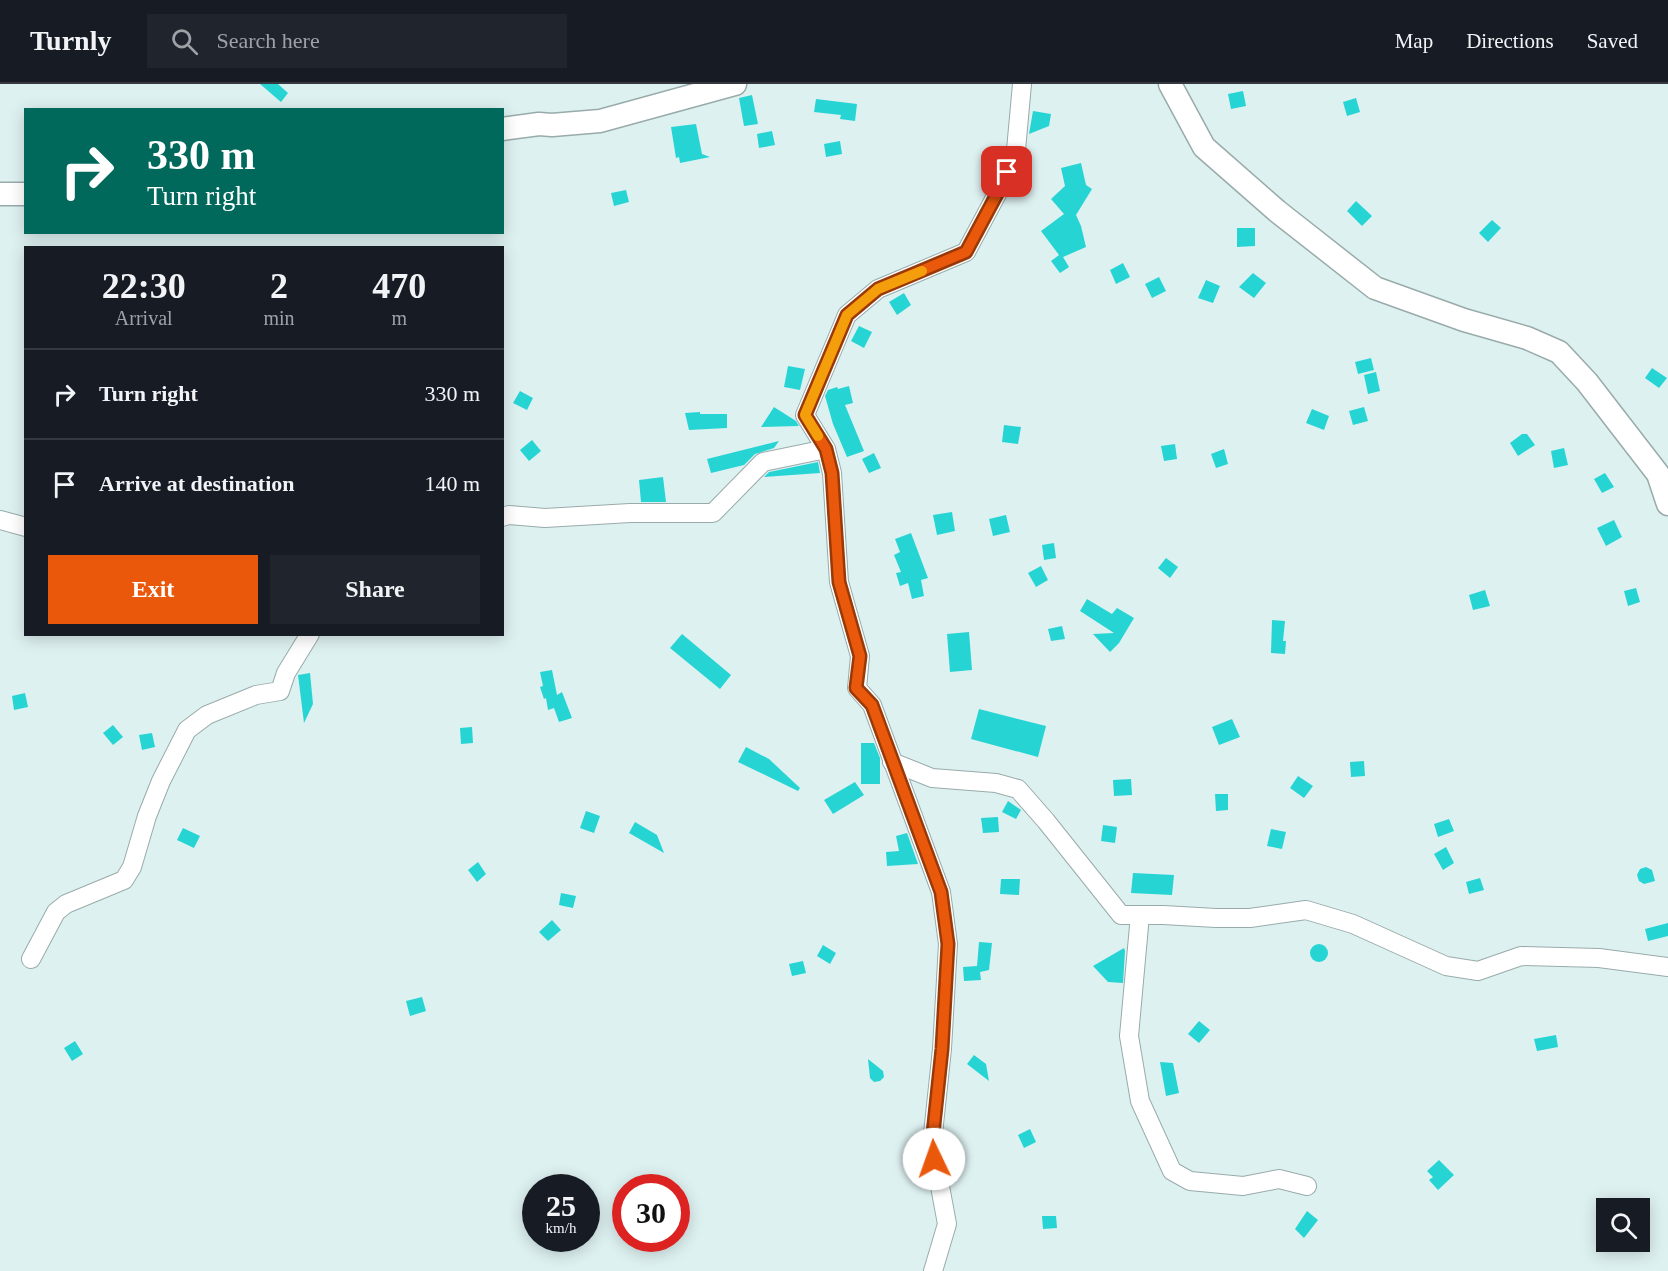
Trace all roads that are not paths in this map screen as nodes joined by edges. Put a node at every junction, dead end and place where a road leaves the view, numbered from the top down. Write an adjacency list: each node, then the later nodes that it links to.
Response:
1 (735, 84): 4 (street)
2 (1022, 84): 7 (street)
3 (1170, 84): 8 (street)
4 (504, 129)
5 (0, 194): 6 (street)
6 (24, 194)
7 (826, 449): 9 (street); 13 (street)
8 (1668, 504)
9 (504, 516)
10 (0, 520): 11 (street)
11 (24, 526)
12 (309, 636): 15 (street)
13 (892, 762): 14 (street); 18 (street)
14 (1140, 915): 16 (street); 17 (street)
15 (31, 959)
16 (1668, 967)
17 (1307, 1186)
18 (933, 1271)

